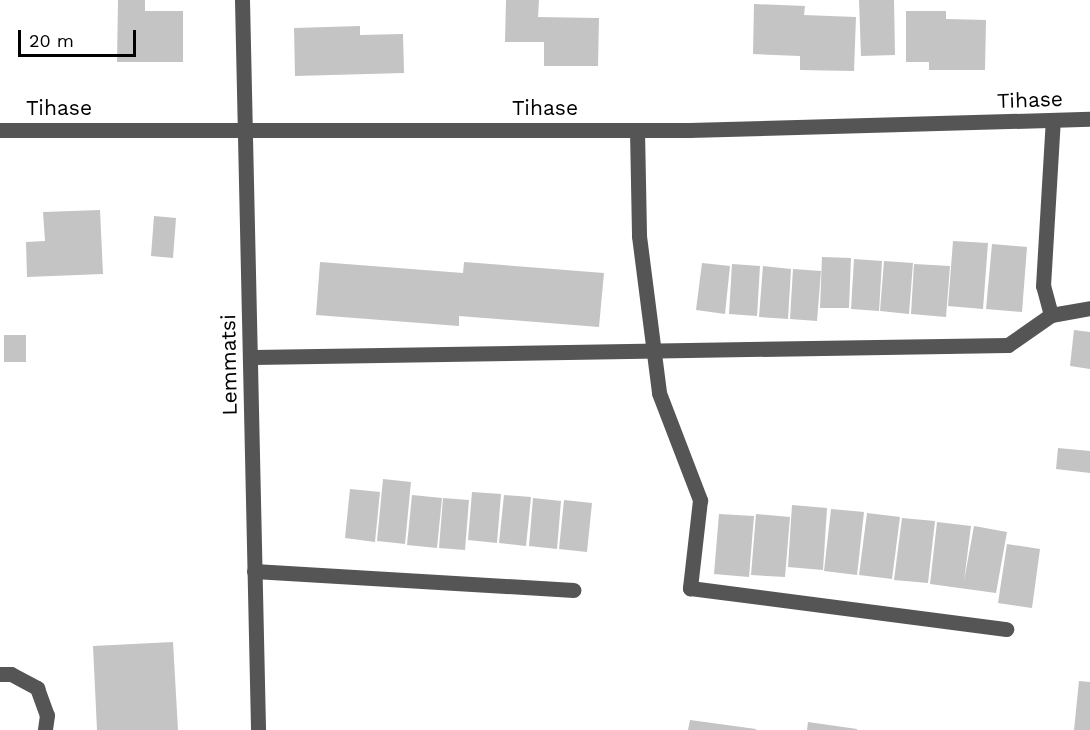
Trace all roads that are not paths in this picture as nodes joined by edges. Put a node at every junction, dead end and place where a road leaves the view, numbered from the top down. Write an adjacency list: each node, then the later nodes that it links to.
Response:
1 (242, 0): 4 (street, Lemmatsi)
2 (1090, 119): 3 (street, Tihase)
3 (1053, 120): 6 (street, Tihase); 8 (street)
4 (245, 128): 5 (street, Tihase); 6 (street, Tihase); 10 (street, Lemmatsi)
5 (0, 130)
6 (637, 130): 9 (street)
7 (1090, 308): 8 (street)
8 (1051, 315): 9 (street)
9 (654, 350): 10 (street); 13 (street)
10 (250, 357): 11 (street, Lemmatsi)
11 (254, 571): 12 (street); 16 (street, Lemmatsi)
12 (573, 590)
13 (1006, 629)
14 (0, 674): 15 (street)
15 (45, 730)
16 (258, 730)

